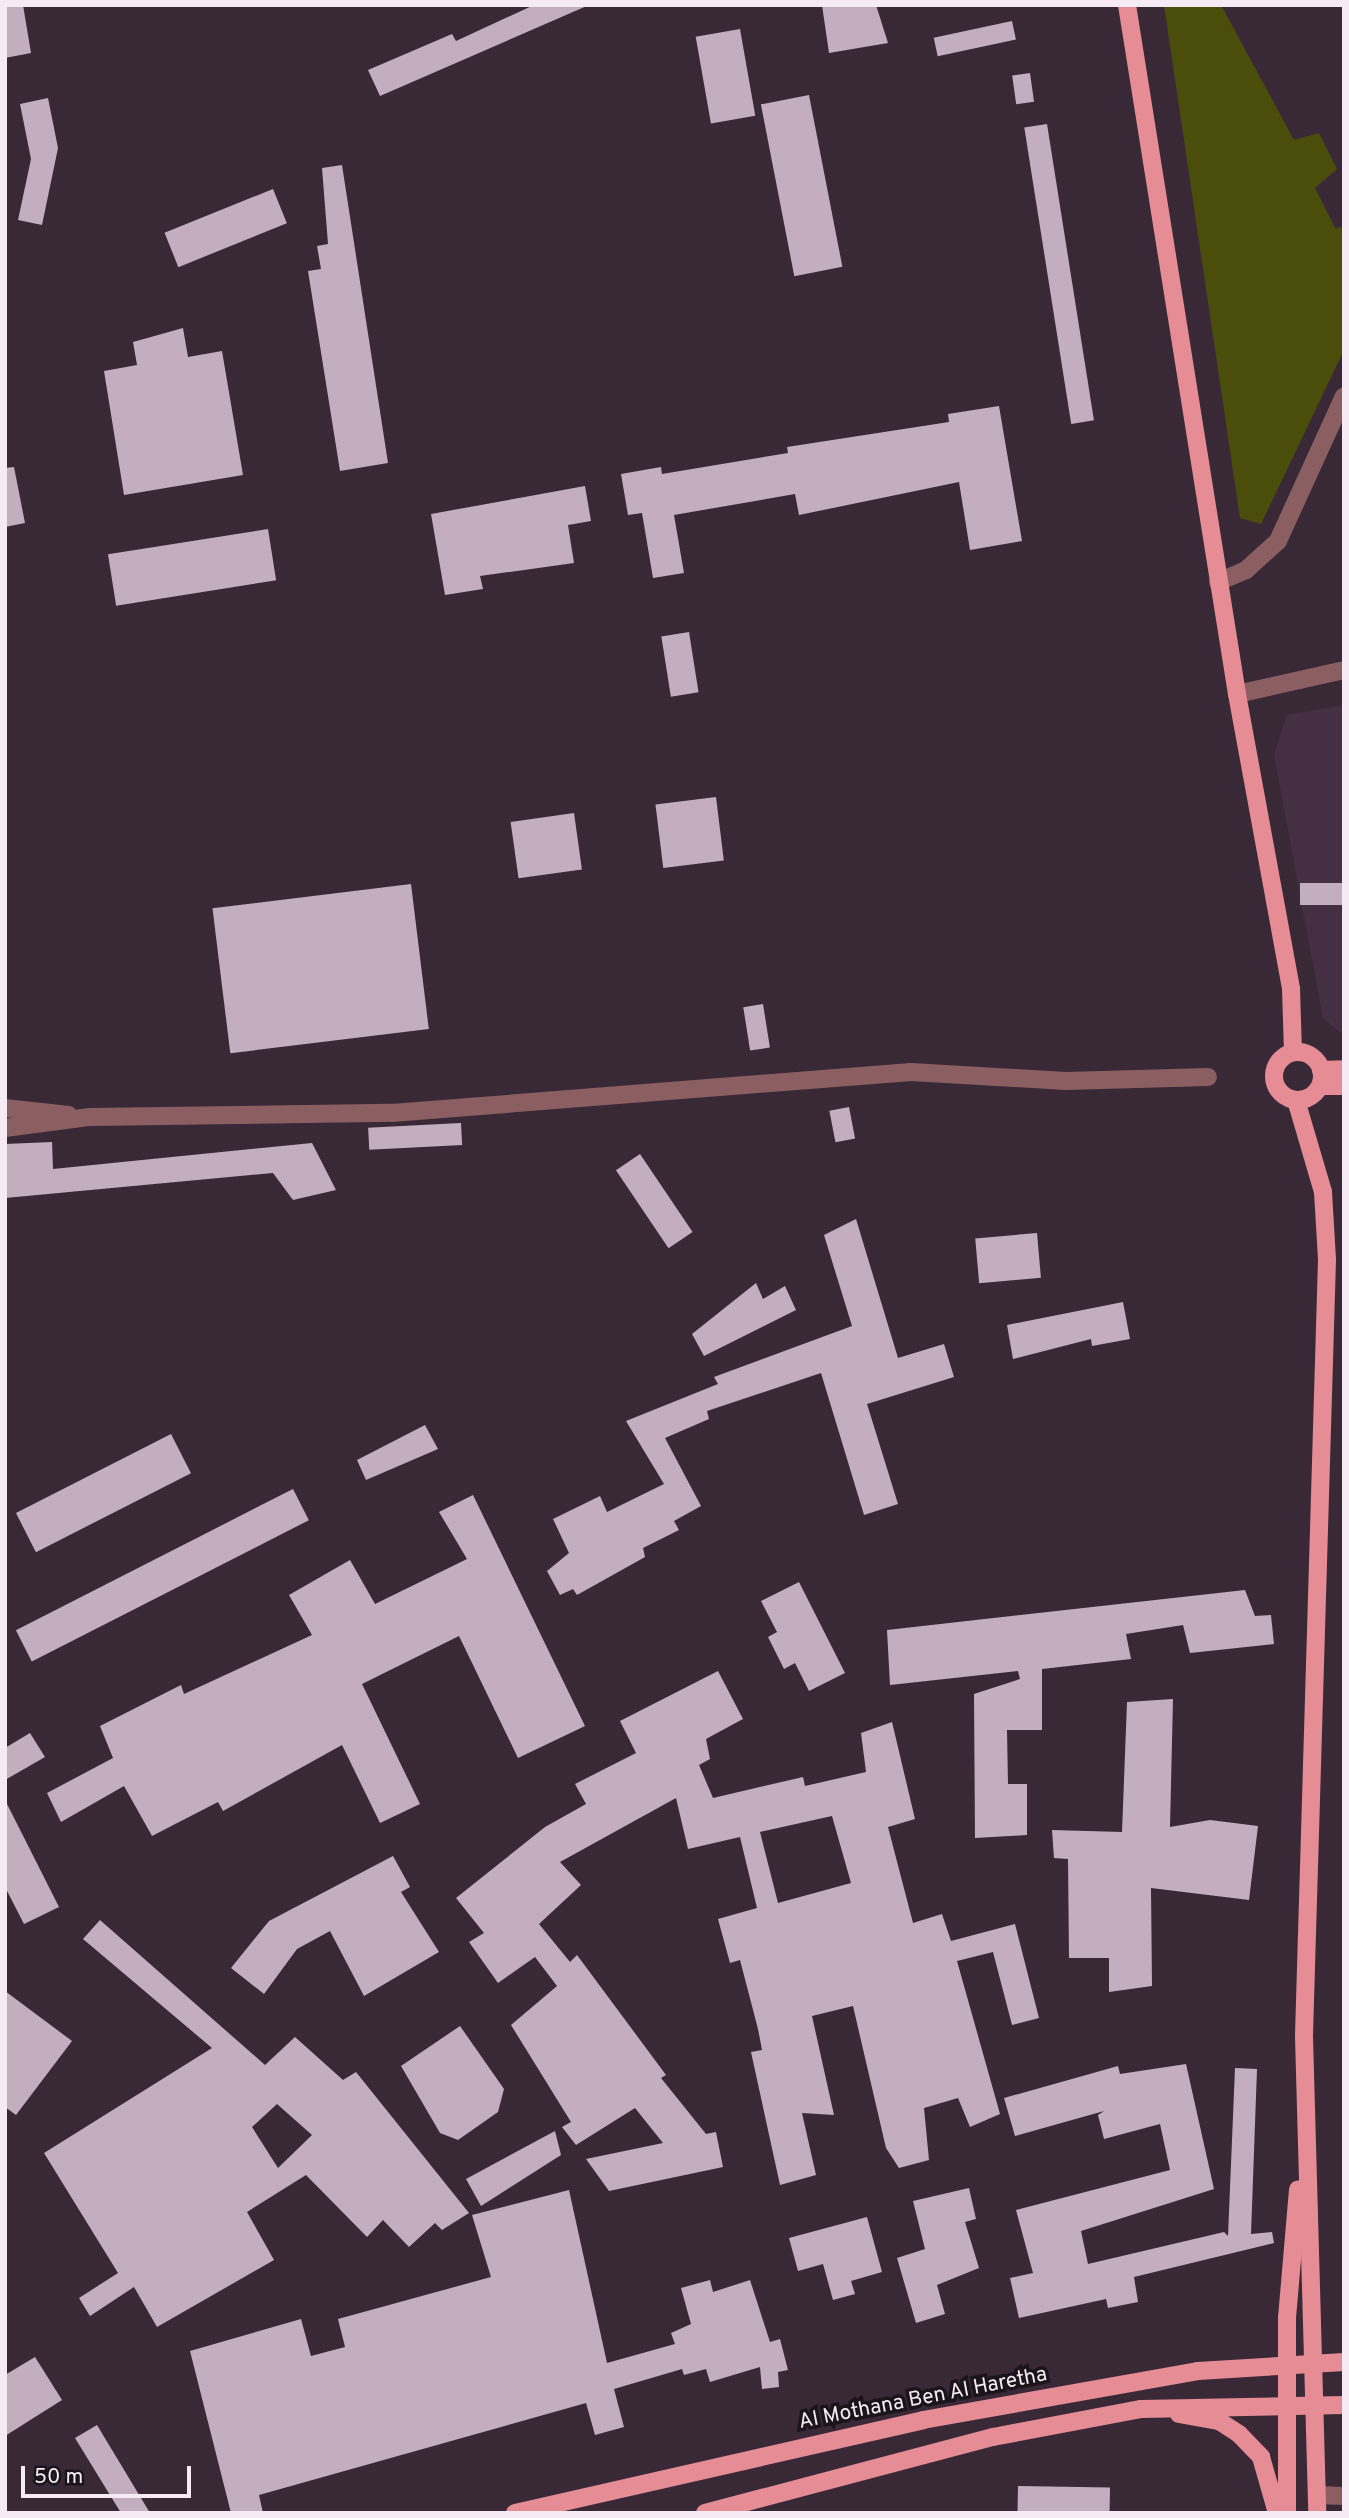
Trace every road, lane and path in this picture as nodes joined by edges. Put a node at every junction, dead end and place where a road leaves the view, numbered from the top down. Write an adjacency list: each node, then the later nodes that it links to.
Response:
1 (1127, 5): 3 (main road)
2 (1344, 396): 3 (street)
3 (1218, 582): 5 (main road)
4 (1344, 670): 5 (street)
5 (1237, 694): 6 (main road)
6 (1293, 1052): 9 (main road); 11 (main road)
7 (1344, 1069): 9 (main road)
8 (1208, 1077): 13 (street)
9 (1320, 1078): 10 (main road); 11 (main road)
10 (1344, 1086)
11 (1296, 1100): 15 (main road)
12 (5, 1108): 13 (street)
13 (90, 1117): 14 (street)
14 (5, 1128)
15 (1305, 2102): 16 (main road); 18 (main road)
16 (1315, 2362): 17 (main road, Al Mothana Ben Al Haretha); 18 (main road, Al Mothana Ben Al Haretha); 19 (main road)
17 (1344, 2362)
18 (1287, 2364): 20 (main road); 25 (main road, Al Mothana Ben Al Haretha)
19 (1316, 2404): 20 (main road); 21 (main road); 24 (main road)
20 (1287, 2405): 22 (main road); 28 (main road)
21 (1344, 2405)
22 (1141, 2409): 26 (main road); 27 (main road)
23 (1344, 2496): 24 (street)
24 (1318, 2504)
25 (515, 2513)
26 (705, 2513)
27 (1277, 2513)
28 (1287, 2513)

